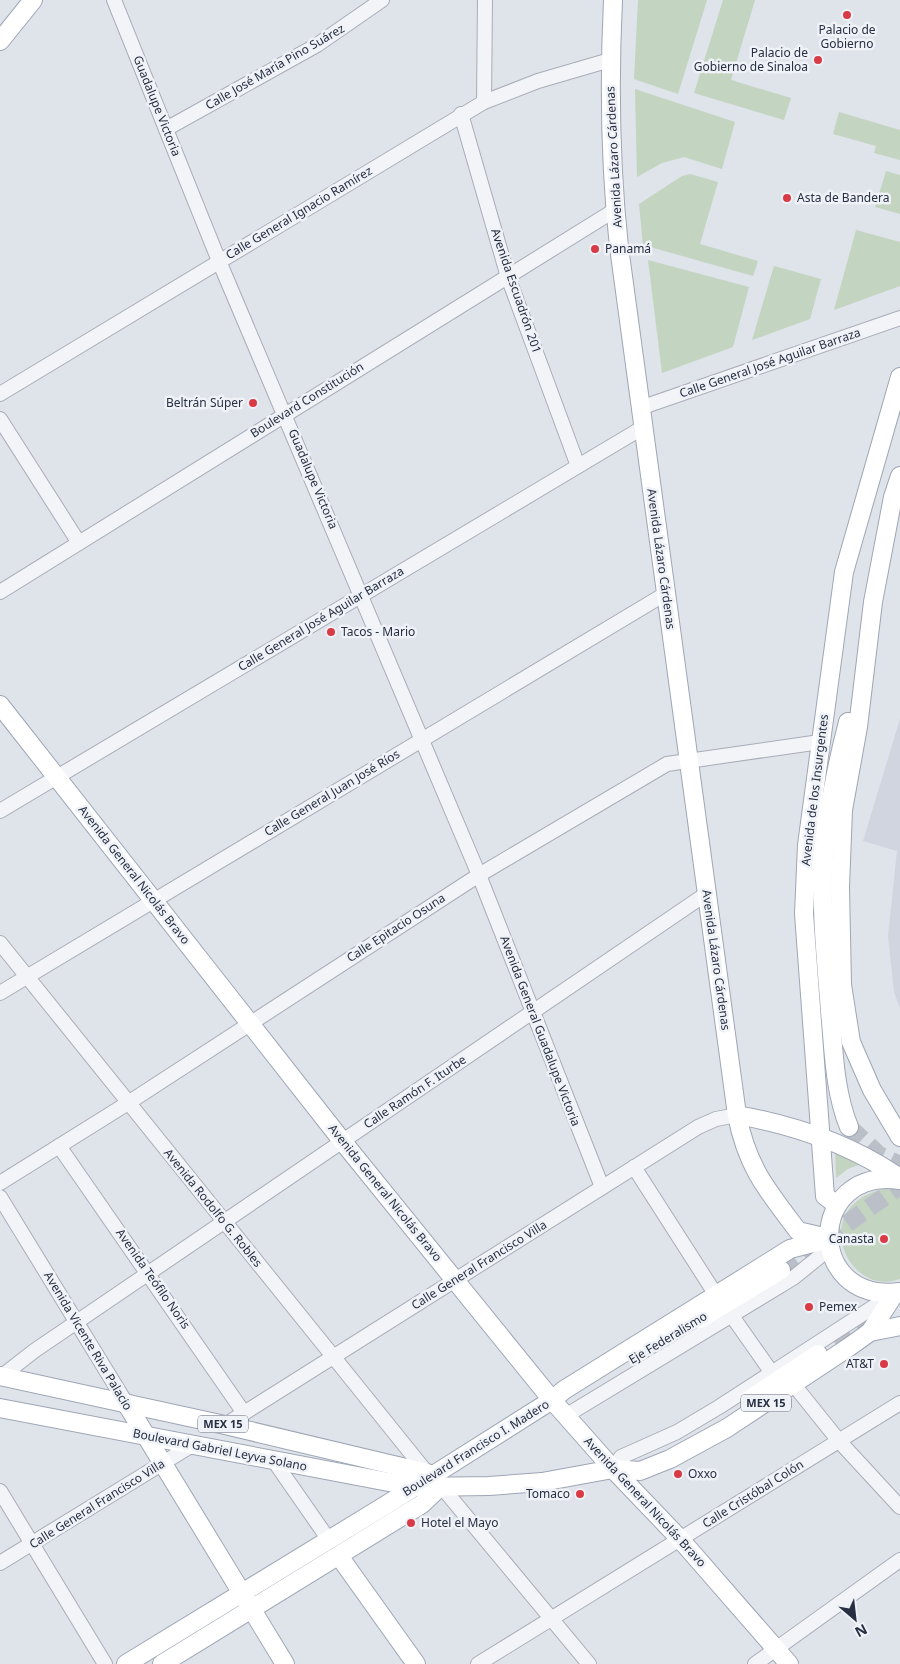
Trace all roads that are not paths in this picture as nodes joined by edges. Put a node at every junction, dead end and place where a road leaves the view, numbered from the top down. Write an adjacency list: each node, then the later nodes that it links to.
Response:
1 (33, 0): 6 (main road)
2 (114, 0): 10 (street, Guadalupe Victoria)
3 (382, 0): 10 (street, Calle José María Pino Suárez)
4 (485, 0): 8 (street)
5 (613, 0): 7 (main road, Avenida Lázaro Cárdenas)
6 (0, 40)
7 (610, 60): 8 (street, Calle General Ignacio Ramírez); 11 (main road, Avenida Lázaro Cárdenas)
8 (484, 102): 9 (street, Calle General Ignacio Ramírez)
9 (461, 114): 12 (street, Calle General Ignacio Ramírez); 13 (street, Avenida Escuadrón 201)
10 (166, 128): 12 (street, Guadalupe Victoria)
11 (615, 210): 13 (street, Boulevard Constitución); 17 (main road, Avenida Lázaro Cárdenas)
12 (219, 261): 16 (street, Calle General Ignacio Ramírez); 18 (street, Guadalupe Victoria)
13 (508, 276): 18 (street, Boulevard Constitución); 21 (street, Avenida Escuadrón 201)
14 (900, 318): 17 (street, Calle General José Aguilar Barraza)
15 (900, 377): 30 (main road, Avenida de los Insurgentes)
16 (0, 394)
17 (640, 408): 20 (main road, Avenida Lázaro Cárdenas)
18 (285, 413): 23 (street, Boulevard Constitución); 26 (street, Guadalupe Victoria)
19 (0, 419): 23 (street)
20 (642, 428): 21 (street, Calle General José Aguilar Barraza); 25 (main road, Avenida Lázaro Cárdenas)
21 (578, 466): 26 (street, Calle General José Aguilar Barraza)
22 (900, 476): 27 (main road)
23 (79, 543): 24 (street, Boulevard Constitución)
24 (0, 592)
25 (665, 594): 29 (street, Calle General Juan José Ríos); 31 (main road, Avenida Lázaro Cárdenas)
26 (361, 596): 29 (street, Guadalupe Victoria); 32 (street, Calle General José Aguilar Barraza)
27 (866, 654): 44 (main road); 45 (main road)
28 (0, 705): 32 (main road, Avenida General Nicolás Bravo)
29 (421, 740): 34 (street, Guadalupe Victoria); 36 (street, Calle General Juan José Ríos)
30 (820, 742): 31 (street, Calle Epitacio Osuna); 46 (main road, Avenida de los Insurgentes)
31 (690, 759): 34 (street, Calle Epitacio Osuna); 35 (main road, Avenida Lázaro Cárdenas)
32 (57, 777): 33 (street, Calle General José Aguilar Barraza); 36 (main road, Avenida General Nicolás Bravo)
33 (0, 811)
34 (478, 875): 40 (street, Avenida General Guadalupe Victoria); 41 (street, Calle Epitacio Osuna)
35 (706, 894): 40 (street, Calle Ramón F. Iturbe); 43 (main road, Avenida Lázaro Cárdenas)
36 (155, 900): 38 (street, Calle General Juan José Ríos); 41 (main road, Avenida General Nicolás Bravo)
37 (0, 943): 38 (street, Avenida Rodolfo G. Robles)
38 (27, 977): 39 (street, Calle General Juan José Ríos); 42 (street, Avenida Rodolfo G. Robles)
39 (0, 993)
40 (533, 1012): 47 (street, Calle Ramón F. Iturbe); 52 (street, Avenida General Guadalupe Victoria)
41 (249, 1023): 42 (street, Calle Epitacio Osuna); 47 (main road, Avenida General Nicolás Bravo)
42 (128, 1103): 48 (street, Calle Epitacio Osuna); 55 (street, Avenida Rodolfo G. Robles)
43 (737, 1115): 46 (main road); 49 (street, Calle General Francisco Villa); 56 (main road, Avenida Lázaro Cárdenas)
44 (849, 1126)
45 (900, 1137)
46 (820, 1138): 50 (main road); 54 (main road, Avenida de los Insurgentes)
47 (342, 1142): 55 (street, Calle Ramón F. Iturbe); 59 (main road, Avenida General Nicolás Bravo)
48 (59, 1146): 51 (street, Calle Epitacio Osuna); 58 (street, Avenida Teófilo Noris)
49 (634, 1167): 52 (street, Calle General Francisco Villa); 61 (street)
50 (900, 1179): 54 (main road)
51 (0, 1183)
52 (602, 1187): 59 (street, Calle General Francisco Villa)
53 (0, 1197): 63 (street, Avenida Vicente Riva Palacio)
54 (836, 1205): 56 (main road)
55 (224, 1222): 58 (street, Calle Ramón F. Iturbe); 67 (street, Avenida Rodolfo G. Robles)
56 (828, 1242): 60 (main road); 61 (main road, Boulevard Francisco I. Madero); 62 (street, Boulevard Francisco I. Madero)
57 (780, 1270): 71 (main road, Eje Federalismo)
58 (149, 1273): 63 (street, Calle Ramón F. Iturbe); 75 (street, Avenida Teófilo Noris)
59 (455, 1280): 67 (street, Calle General Francisco Villa); 71 (main road, Avenida General Nicolás Bravo)
60 (897, 1293): 65 (main road, Boulevard Gabriel Leyva Solano / MEX 15); 68 (street)
61 (716, 1295): 71 (main road, Boulevard Francisco I. Madero)
62 (732, 1316): 68 (street); 76 (street, Boulevard Francisco I. Madero)
63 (77, 1323): 69 (street, Calle Ramón F. Iturbe); 72 (street, Avenida Vicente Riva Palacio)
64 (900, 1326): 65 (main road)
65 (870, 1332): 70 (main road, Boulevard Gabriel Leyva Solano / MEX 15)
66 (835, 1343): 83 (main road)
67 (332, 1358): 75 (street, Calle General Francisco Villa); 84 (street, Avenida Rodolfo G. Robles)
68 (772, 1373): 83 (street)
69 (1, 1376): 72 (main road, Boulevard Gabriel Leyva Solano / MEX 15)
70 (794, 1385): 79 (street); 83 (main road, Boulevard Gabriel Leyva Solano / MEX 15)
71 (552, 1400): 76 (main road, Avenida General Nicolás Bravo); 84 (main road, Boulevard Francisco I. Madero)
72 (126, 1403): 77 (main road, Boulevard Gabriel Leyva Solano / MEX 15); 78 (main road, Avenida Vicente Riva Palacio)
73 (900, 1403): 79 (street, Calle Cristóbal Colón)
74 (0, 1408): 78 (main road, Boulevard Gabriel Leyva Solano / MEX 15)
75 (244, 1413): 77 (street, Calle General Francisco Villa)
76 (567, 1415): 83 (main road, Avenida General Nicolás Bravo)
77 (225, 1425): 84 (main road, Boulevard Gabriel Leyva Solano / MEX 15)
78 (146, 1436): 80 (main road, Boulevard Gabriel Leyva Solano / MEX 15); 82 (main road, Avenida Vicente Riva Palacio)
79 (839, 1441): 87 (street); 88 (street, Calle Cristóbal Colón)
80 (194, 1444): 81 (main road, Boulevard Gabriel Leyva Solano / MEX 15); 82 (street, Calle General Francisco Villa)
81 (274, 1461): 85 (main road, Boulevard Gabriel Leyva Solano / MEX 15); 89 (street)
82 (162, 1463): 90 (street, Calle General Francisco Villa); 94 (main road, Avenida Vicente Riva Palacio)
83 (612, 1470): 84 (main road, Boulevard Gabriel Leyva Solano / MEX 15); 88 (main road, Avenida General Nicolás Bravo)
84 (433, 1479): 85 (main road, Boulevard Gabriel Leyva Solano / MEX 15); 91 (main road, Boulevard Francisco I. Madero); 96 (street, Avenida Rodolfo G. Robles)
85 (415, 1487): 89 (main road, Boulevard Francisco I. Madero)
86 (0, 1491): 90 (street)
87 (900, 1507)
88 (680, 1539): 96 (street, Calle Cristóbal Colón); 97 (main road, Avenida General Nicolás Bravo)
89 (329, 1540): 94 (main road, Boulevard Francisco I. Madero)
90 (32, 1543): 93 (street, Calle General Francisco Villa); 98 (street)
91 (339, 1556): 95 (main road, Boulevard Francisco I. Madero); 102 (main road)
92 (900, 1560): 97 (street)
93 (0, 1563)
94 (242, 1593): 95 (main road, Avenida Vicente Riva Palacio); 99 (main road, Boulevard Francisco I. Madero)
95 (252, 1609): 100 (main road, Boulevard Francisco I. Madero); 101 (main road, Avenida Vicente Riva Palacio)
96 (552, 1619): 103 (street, Calle Cristóbal Colón); 104 (street, Avenida Rodolfo G. Robles)
97 (776, 1650): 105 (street); 106 (main road, Avenida General Nicolás Bravo)
98 (105, 1664)
99 (126, 1664)
100 (162, 1664)
101 (285, 1664)
102 (416, 1664)
103 (478, 1664)
104 (589, 1664)
105 (755, 1664)
106 (789, 1664)

